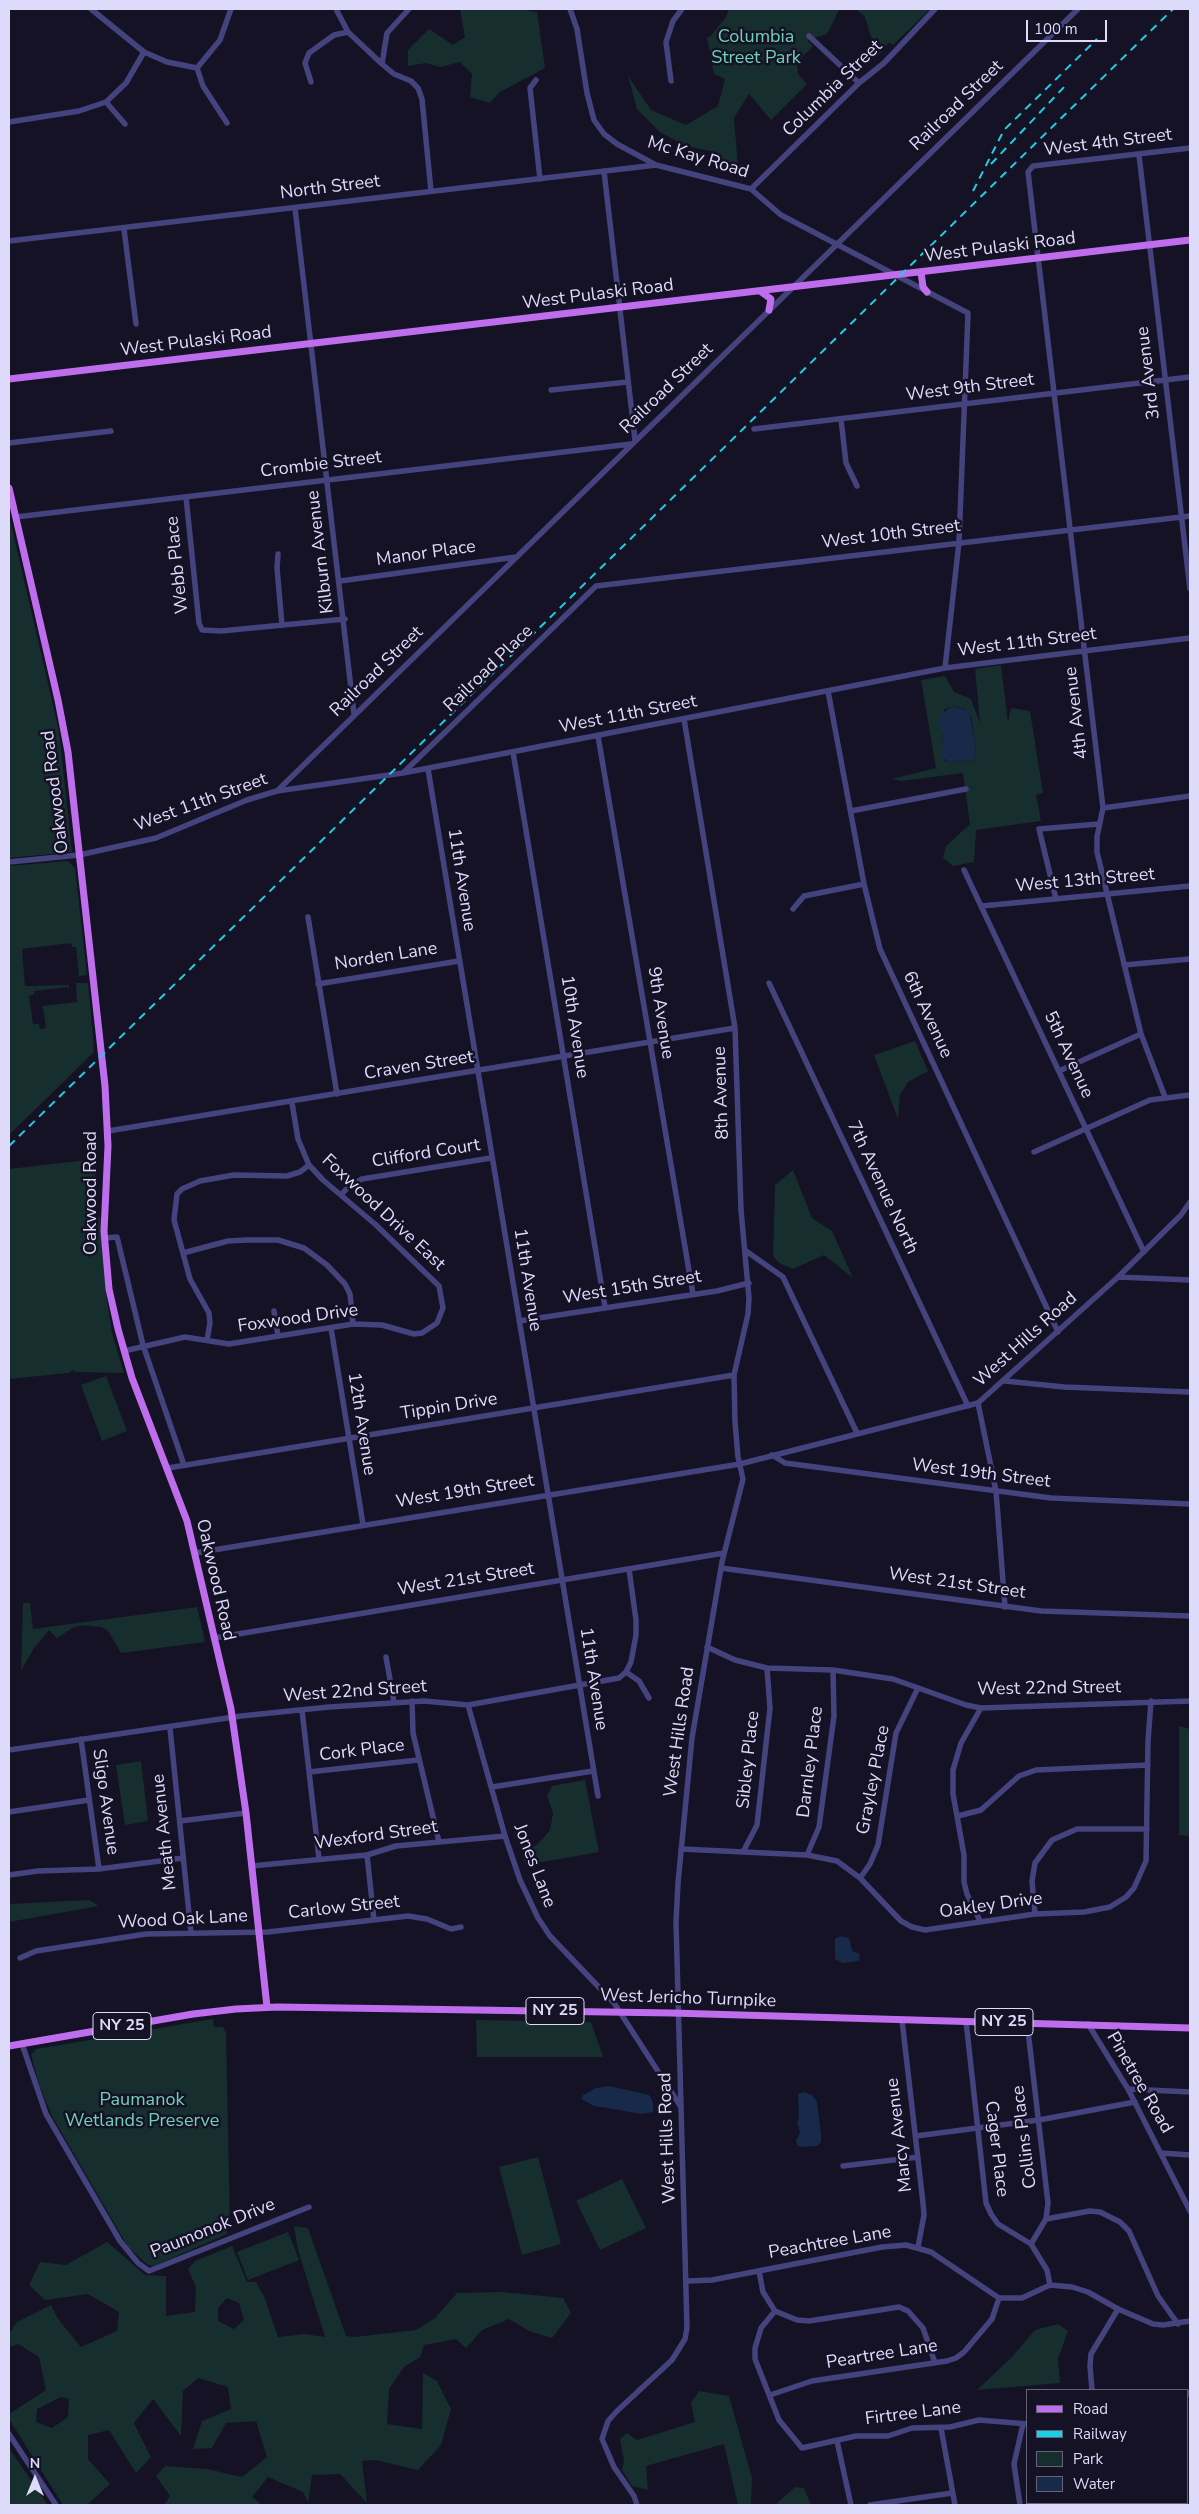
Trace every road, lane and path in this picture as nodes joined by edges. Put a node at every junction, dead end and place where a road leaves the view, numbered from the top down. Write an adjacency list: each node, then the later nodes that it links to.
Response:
1 (91, 9): 11 (street)
2 (231, 9): 13 (street)
3 (336, 9): 9 (street)
4 (409, 9): 12 (street)
5 (570, 9): 24 (street, Mc Kay Road)
6 (682, 9): 15 (street)
7 (935, 9): 17 (street, Columbia Street)
8 (1078, 9): 34 (street, Railroad Street)
9 (348, 32): 12 (street); 16 (street)
10 (809, 36): 17 (street)
11 (144, 52): 13 (street); 18 (street)
12 (382, 64): 29 (street)
13 (197, 68): 20 (street)
14 (536, 80): 27 (street)
15 (671, 81)
16 (311, 82)
17 (859, 83): 28 (street, Columbia Street)
18 (106, 102): 19 (street); 21 (street)
19 (9, 122)
20 (227, 123)
21 (125, 124)
22 (1190, 148): 23 (street, West 4th Street)
23 (1139, 154): 25 (street, West 4th Street); 35 (street, 3rd Avenue)
24 (656, 165): 26 (street, North Street); 28 (street, Mc Kay Road)
25 (1029, 168): 36 (street, 4th Avenue)
26 (604, 171): 27 (street, North Street); 42 (street)
27 (540, 179): 29 (street, North Street)
28 (751, 190): 34 (street, Mc Kay Road)
29 (431, 191): 30 (street, North Street)
30 (295, 208): 31 (street, North Street); 45 (street, Kilburn Avenue)
31 (124, 229): 33 (street, North Street); 44 (street)
32 (1190, 240): 35 (main road, West Pulaski Road)
33 (9, 242)
34 (837, 244): 38 (street, Mc Kay Road); 39 (street, Railroad Street)
35 (1149, 245): 36 (main road, West Pulaski Road); 48 (street, 3rd Avenue)
36 (1038, 257): 37 (main road, West Pulaski Road); 51 (street, 4th Avenue)
37 (921, 272): 38 (main road, West Pulaski Road); 41 (main road)
38 (895, 276): 39 (main road, West Pulaski Road); 41 (street)
39 (793, 287): 40 (main road, West Pulaski Road); 43 (street, Railroad Street)
40 (760, 291): 42 (main road, West Pulaski Road); 43 (main road)
41 (927, 292): 52 (street)
42 (620, 308): 45 (main road, West Pulaski Road); 49 (street)
43 (769, 310): 56 (street, Railroad Street)
44 (136, 324)
45 (312, 344): 47 (main road, West Pulaski Road); 58 (street, Kilburn Avenue)
46 (1190, 378): 48 (street, West 9th Street)
47 (9, 379)
48 (1165, 380): 51 (street, West 9th Street); 64 (street, 3rd Avenue)
49 (628, 382): 50 (street); 56 (street)
50 (551, 390)
51 (1054, 394): 52 (street, West 9th Street); 65 (street, 4th Avenue)
52 (966, 404): 53 (street, West 9th Street); 66 (street)
53 (841, 419): 54 (street, West 9th Street); 59 (street)
54 (754, 429)
55 (111, 431): 57 (street)
56 (633, 442): 58 (street, Crombie Street); 68 (street, Railroad Street)
57 (9, 443)
58 (328, 480): 61 (street, Crombie Street); 69 (street, Kilburn Avenue)
59 (857, 486)
60 (9, 488): 63 (main road, Oakwood Road)
61 (186, 497): 63 (street, Crombie Street); 73 (street, Webb Place)
62 (1190, 516): 64 (street, West 10th Street)
63 (16, 517): 90 (main road, Oakwood Road)
64 (1182, 517): 65 (street, West 10th Street); 71 (street, 3rd Avenue)
65 (1070, 530): 66 (street, West 10th Street); 75 (street, 4th Avenue)
66 (959, 542): 70 (street, West 10th Street); 76 (street)
67 (278, 554): 73 (street)
68 (516, 557): 69 (street, Manor Place); 78 (street, Railroad Street)
69 (340, 581): 72 (street, Kilburn Avenue)
70 (596, 586): 83 (street, Railroad Place)
71 (1190, 589)
72 (345, 618): 73 (street); 78 (street, Kilburn Avenue)
73 (282, 626)
74 (1190, 638): 75 (street, West 11th Street)
75 (1084, 651): 76 (street, West 11th Street); 87 (street, 4th Avenue)
76 (945, 668): 77 (street, West 11th Street)
77 (828, 691): 79 (street, West 11th Street); 88 (street, 6th Avenue)
78 (354, 714): 85 (street, Railroad Street)
79 (684, 719): 80 (street, West 11th Street); 105 (street, 8th Avenue)
80 (598, 736): 81 (street, West 11th Street); 107 (street, 9th Avenue)
81 (513, 752): 82 (street, West 11th Street); 108 (street, 10th Avenue)
82 (428, 769): 83 (street, West 11th Street); 101 (street, 11th Avenue)
83 (403, 773): 85 (street, West 11th Street)
84 (966, 789): 88 (street)
85 (277, 791): 90 (street, West 11th Street)
86 (1190, 796): 87 (street)
87 (1103, 808): 89 (street, 4th Avenue)
88 (851, 810): 93 (street, 6th Avenue)
89 (1100, 824): 95 (street, 4th Avenue); 96 (street)
90 (79, 855): 91 (street, West 11th Street); 116 (main road, Oakwood Road)
91 (9, 862)
92 (964, 870): 97 (street, 5th Avenue)
93 (864, 884): 98 (street); 136 (street, 6th Avenue)
94 (1190, 886): 95 (street, West 13th Street)
95 (1106, 894): 96 (street, West 13th Street); 102 (street, 4th Avenue)
96 (1056, 899): 97 (street, West 13th Street)
97 (982, 906): 109 (street, 5th Avenue)
98 (794, 909)
99 (308, 917): 104 (street)
100 (1190, 959): 102 (street)
101 (459, 961): 104 (street, Norden Lane); 110 (street, 11th Avenue)
102 (1124, 965): 106 (street, 4th Avenue)
103 (769, 983): 145 (street, 7th Avenue North)
104 (318, 984): 111 (street)
105 (735, 1028): 107 (street, Craven Street); 123 (street, 8th Avenue)
106 (1141, 1034): 109 (street); 113 (street, 4th Avenue)
107 (650, 1043): 108 (street, Craven Street); 130 (street, 9th Avenue)
108 (563, 1057): 110 (street, Craven Street); 131 (street, 10th Avenue)
109 (1059, 1071): 115 (street, 5th Avenue)
110 (477, 1072): 111 (street, Craven Street); 118 (street, 11th Avenue)
111 (337, 1094): 114 (street, Craven Street)
112 (1190, 1095): 113 (street)
113 (1165, 1097): 115 (street)
114 (292, 1103): 116 (street, Craven Street); 119 (street, Foxwood Drive East)
115 (1085, 1129): 117 (street); 124 (street, 5th Avenue)
116 (108, 1131): 122 (main road, Oakwood Road)
117 (1034, 1152)
118 (491, 1158): 120 (street, Clifford Court); 133 (street, 11th Avenue)
119 (309, 1165): 120 (street, Foxwood Drive East); 125 (street)
120 (341, 1196): 129 (street, Foxwood Drive East)
121 (1190, 1202): 124 (street, West Hills Road)
122 (105, 1238): 139 (street); 140 (main road, Oakwood Road)
123 (746, 1251): 128 (street, 8th Avenue); 147 (street)
124 (1144, 1252): 126 (street, West Hills Road)
125 (183, 1253): 134 (street); 138 (street)
126 (1118, 1277): 127 (street); 136 (street, West Hills Road)
127 (1190, 1280)
128 (749, 1283): 130 (street, West 15th Street); 141 (street, 8th Avenue)
129 (439, 1286): 134 (street, Foxwood Drive)
130 (693, 1294): 131 (street, West 15th Street)
131 (606, 1307): 133 (street, West 15th Street)
132 (274, 1311): 137 (street)
133 (518, 1321): 146 (street, 11th Avenue)
134 (353, 1324): 135 (street, Foxwood Drive)
135 (331, 1328): 137 (street, Foxwood Drive); 148 (street, 12th Avenue)
136 (1058, 1332): 142 (street, West Hills Road)
137 (278, 1336): 138 (street, Foxwood Drive)
138 (207, 1340): 139 (street, Foxwood Drive)
139 (143, 1345): 140 (street, Foxwood Drive); 151 (street)
140 (124, 1351): 152 (main road, Oakwood Road)
141 (734, 1375): 146 (street, Tippin Drive); 150 (street, 8th Avenue)
142 (1005, 1381): 143 (street); 144 (street, West Hills Road)
143 (1190, 1392)
144 (978, 1403): 145 (street, West Hills Road); 153 (street)
145 (968, 1406): 147 (street, West Hills Road)
146 (533, 1408): 148 (street, Tippin Drive); 154 (street, 11th Avenue)
147 (857, 1433): 149 (street, West Hills Road)
148 (348, 1439): 151 (street, Tippin Drive); 156 (street, 12th Avenue)
149 (772, 1455): 150 (street, West Hills Road); 153 (street, West 19th Street)
150 (740, 1464): 154 (street, West 19th Street); 158 (street, West Hills Road)
151 (184, 1465): 152 (street, Tippin Drive)
152 (168, 1468): 157 (main road, Oakwood Road)
153 (996, 1491): 155 (street, West 19th Street); 162 (street)
154 (547, 1494): 156 (street, West 19th Street); 161 (street, 11th Avenue)
155 (1190, 1504)
156 (363, 1524): 157 (street, West 19th Street)
157 (196, 1552): 164 (main road, Oakwood Road)
158 (724, 1553): 159 (street, West Hills Road); 160 (street, West 21st Street)
159 (721, 1568): 162 (street, West 21st Street); 165 (street, West Hills Road)
160 (629, 1569): 161 (street, West 21st Street); 169 (street)
161 (562, 1580): 164 (street, West 21st Street); 170 (street, 11th Avenue)
162 (1005, 1607): 163 (street, West 21st Street)
163 (1190, 1616)
164 (214, 1638): 180 (main road, Oakwood Road)
165 (707, 1647): 167 (street, West 22nd Street); 198 (street, West Hills Road)
166 (386, 1657): 176 (street)
167 (767, 1668): 168 (street, West 22nd Street); 199 (street, Sibley Place)
168 (832, 1670): 171 (street, West 22nd Street); 201 (street, Darnley Place)
169 (626, 1672): 170 (street, West 22nd Street); 172 (street)
170 (579, 1684): 177 (street, West 22nd Street); 186 (street, 11th Avenue)
171 (918, 1688): 178 (street, West 22nd Street); 207 (street, Grayley Place)
172 (649, 1698)
173 (412, 1701): 176 (street, West 22nd Street); 177 (street, West 22nd Street); 184 (street)
174 (1150, 1701): 175 (street, West 22nd Street); 178 (street, West 22nd Street); 185 (street, Oakley Drive)
175 (1190, 1701)
176 (394, 1702): 179 (street, West 22nd Street)
177 (468, 1705): 188 (street, Jones Lane)
178 (981, 1708): 193 (street)
179 (302, 1710): 180 (street, West 22nd Street); 187 (street)
180 (232, 1717): 181 (street, West 22nd Street); 192 (main road, Oakwood Road)
181 (170, 1728): 182 (street, West 22nd Street); 194 (street, Meath Avenue)
182 (81, 1740): 183 (street, West 22nd Street); 190 (street, Sligo Avenue)
183 (9, 1750)
184 (418, 1760): 187 (street, Cork Place); 197 (street)
185 (1148, 1764): 193 (street); 195 (street, Oakley Drive)
186 (593, 1771): 188 (street); 189 (street, 11th Avenue)
187 (309, 1772): 203 (street)
188 (492, 1787): 196 (street, Jones Lane)
189 (598, 1796)
190 (89, 1800): 191 (street); 205 (street, Sligo Avenue)
191 (9, 1812)
192 (246, 1813): 194 (street); 204 (main road, Oakwood Road)
193 (958, 1816): 210 (street)
194 (180, 1821): 202 (street, Meath Avenue)
195 (1147, 1828): 208 (street, Oakley Drive); 208 (street)
196 (505, 1836): 197 (street, Wexford Street); 216 (street, Jones Lane)
197 (439, 1842): 200 (street, Wexford Street)
198 (681, 1849): 199 (street, Oakley Drive); 217 (street, West Hills Road)
199 (743, 1852): 201 (street, Oakley Drive)
200 (367, 1855): 203 (street, Wexford Street); 209 (street)
201 (807, 1855): 207 (street, Oakley Drive)
202 (182, 1858): 205 (street); 213 (street, Meath Avenue)
203 (319, 1860): 204 (street, Wexford Street)
204 (251, 1866): 212 (main road, Oakwood Road)
205 (99, 1869): 206 (street)
206 (9, 1875)
207 (860, 1878): 210 (street, Oakley Drive)
208 (1036, 1914): 210 (street, Oakley Drive)
209 (374, 1920): 211 (street, Carlow Street); 212 (street, Carlow Street)
210 (980, 1921)
211 (461, 1927)
212 (259, 1932): 213 (street, Wood Oak Lane); 215 (main road, Oakwood Road)
213 (190, 1933): 214 (street, Wood Oak Lane)
214 (20, 1958)
215 (266, 2007): 216 (main road, West Jericho Turnpike / NY 25); 223 (main road, West Jericho Turnpike / NY 25)
216 (618, 2012): 217 (main road, West Jericho Turnpike / NY 25); 228 (street, Jones Lane)
217 (679, 2013): 218 (main road, West Jericho Turnpike / NY 25); 228 (street, West Hills Road)
218 (902, 2020): 219 (main road, West Jericho Turnpike / NY 25); 231 (street, Marcy Avenue)
219 (966, 2021): 220 (main road, West Jericho Turnpike / NY 25); 230 (street, Cager Place)
220 (1027, 2022): 221 (main road, West Jericho Turnpike / NY 25); 229 (street, Collins Place)
221 (1088, 2024): 222 (main road, West Jericho Turnpike / NY 25); 225 (street, Pinetree Road)
222 (1190, 2028)
223 (22, 2044): 224 (main road, West Jericho Turnpike / NY 25); 236 (street, Paumonok Drive)
224 (9, 2046)
225 (1128, 2089): 226 (street); 227 (street, Pinetree Road)
226 (1190, 2092)
227 (1135, 2102): 229 (street); 232 (street, Pinetree Road)
228 (681, 2108): 242 (street, West Hills Road)
229 (1039, 2120): 230 (street); 238 (street, Collins Place)
230 (977, 2128): 231 (street); 239 (street, Cager Place)
231 (916, 2136): 234 (street, Marcy Avenue)
232 (1161, 2153): 233 (street); 237 (street, Pinetree Road)
233 (1190, 2155)
234 (918, 2157): 235 (street); 240 (street, Marcy Avenue)
235 (843, 2166)
236 (309, 2207)
237 (1190, 2211)
238 (1046, 2219): 239 (street, Collins Place); 248 (street)
239 (1031, 2244): 243 (street, Cager Place)
240 (918, 2247): 241 (street, Peachtree Lane); 244 (street, Peachtree Lane)
241 (759, 2271): 242 (street, Peachtree Lane); 246 (street)
242 (687, 2281): 258 (street, West Hills Road)
243 (1050, 2284): 244 (street); 245 (street)
244 (999, 2298): 249 (street, Peartree Lane)
245 (1118, 2309): 248 (street); 250 (street)
246 (775, 2311): 249 (street); 251 (street)
247 (1190, 2321): 248 (street)
248 (1178, 2324)
249 (935, 2363): 251 (street, Peartree Lane)
250 (1092, 2389)
251 (770, 2394): 255 (street, Firtree Lane)
252 (1025, 2424): 253 (street, Firtree Lane); 262 (street)
253 (941, 2428): 255 (street, Firtree Lane); 256 (street)
254 (9, 2434): 257 (street)
255 (837, 2441): 259 (street)
256 (952, 2493): 260 (street); 261 (street)
257 (56, 2505)
258 (637, 2505)
259 (851, 2505)
260 (870, 2505)
261 (955, 2505)
262 (1020, 2505)

